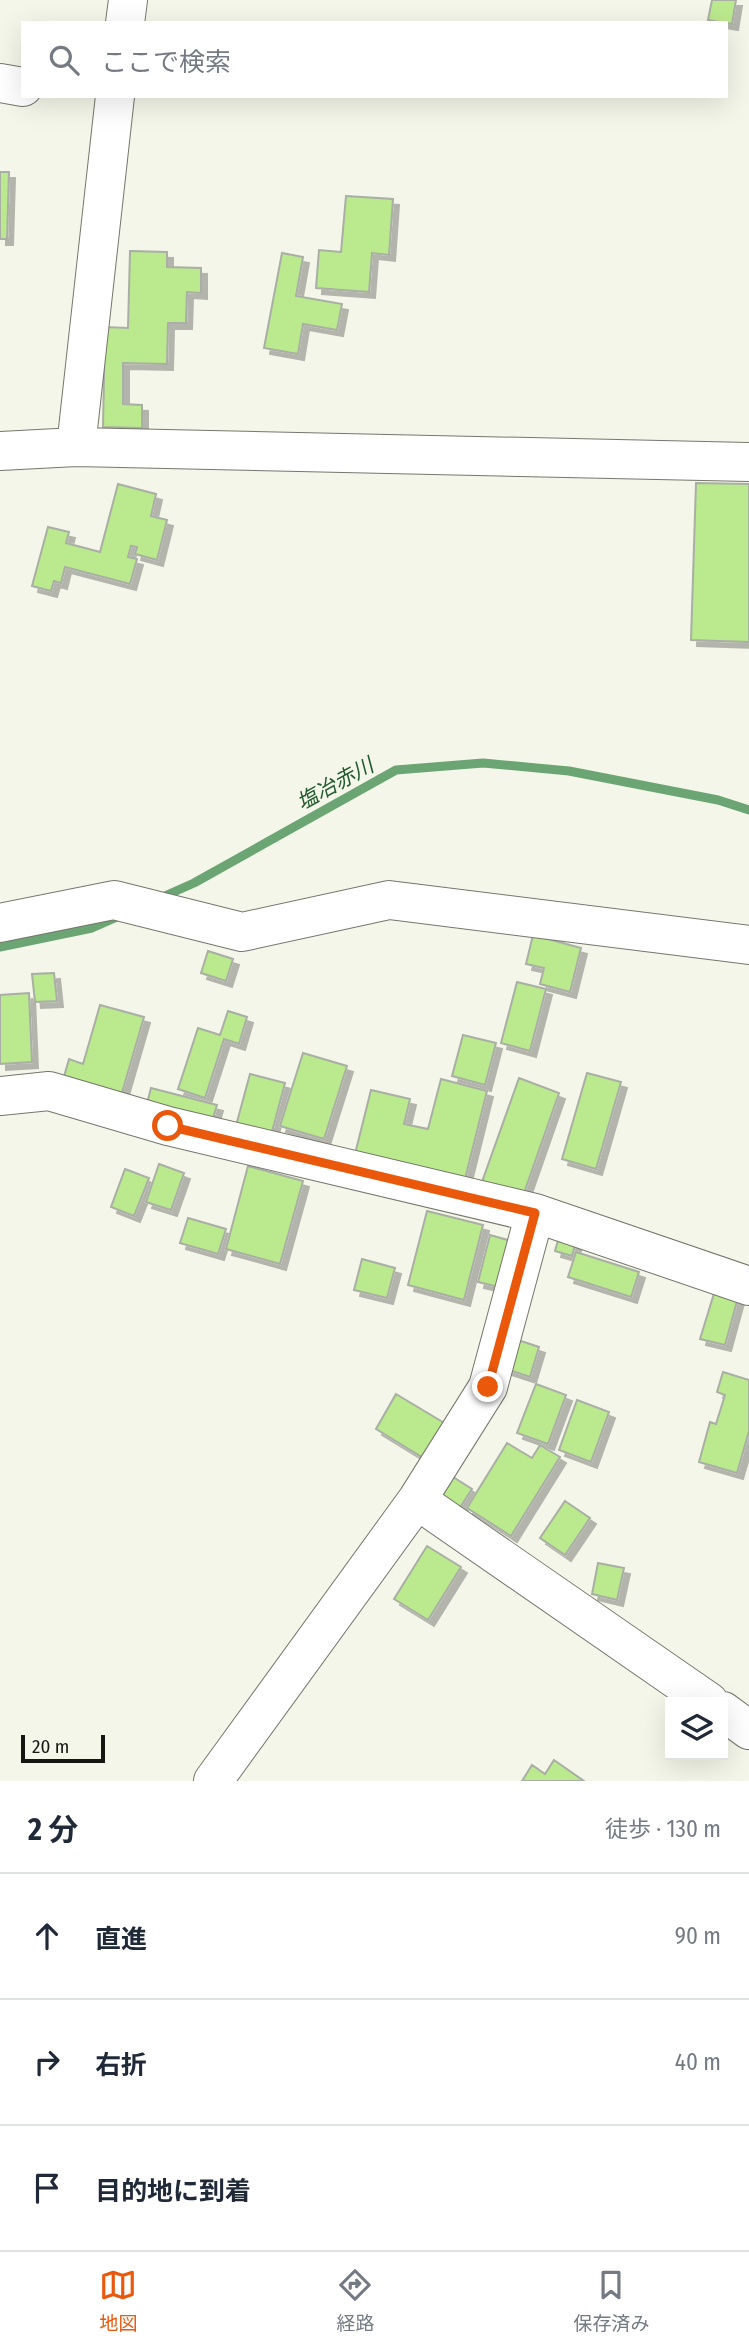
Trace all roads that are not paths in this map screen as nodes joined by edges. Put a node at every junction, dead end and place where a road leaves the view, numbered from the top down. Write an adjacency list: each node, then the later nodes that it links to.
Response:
1 (128, 0): 2 (street)
2 (125, 21)
3 (0, 83): 4 (street)
4 (21, 87)
5 (104, 98): 6 (street)
6 (76, 447): 7 (street); 8 (street)
7 (0, 451)
8 (749, 462)
9 (0, 923): 10 (street)
10 (749, 945)
11 (0, 1097): 12 (street)
12 (535, 1213): 13 (street); 14 (street)
13 (749, 1286)
14 (417, 1500): 15 (street); 18 (street)
15 (702, 1697)
16 (728, 1715): 17 (street)
17 (749, 1730)
18 (213, 1781)

